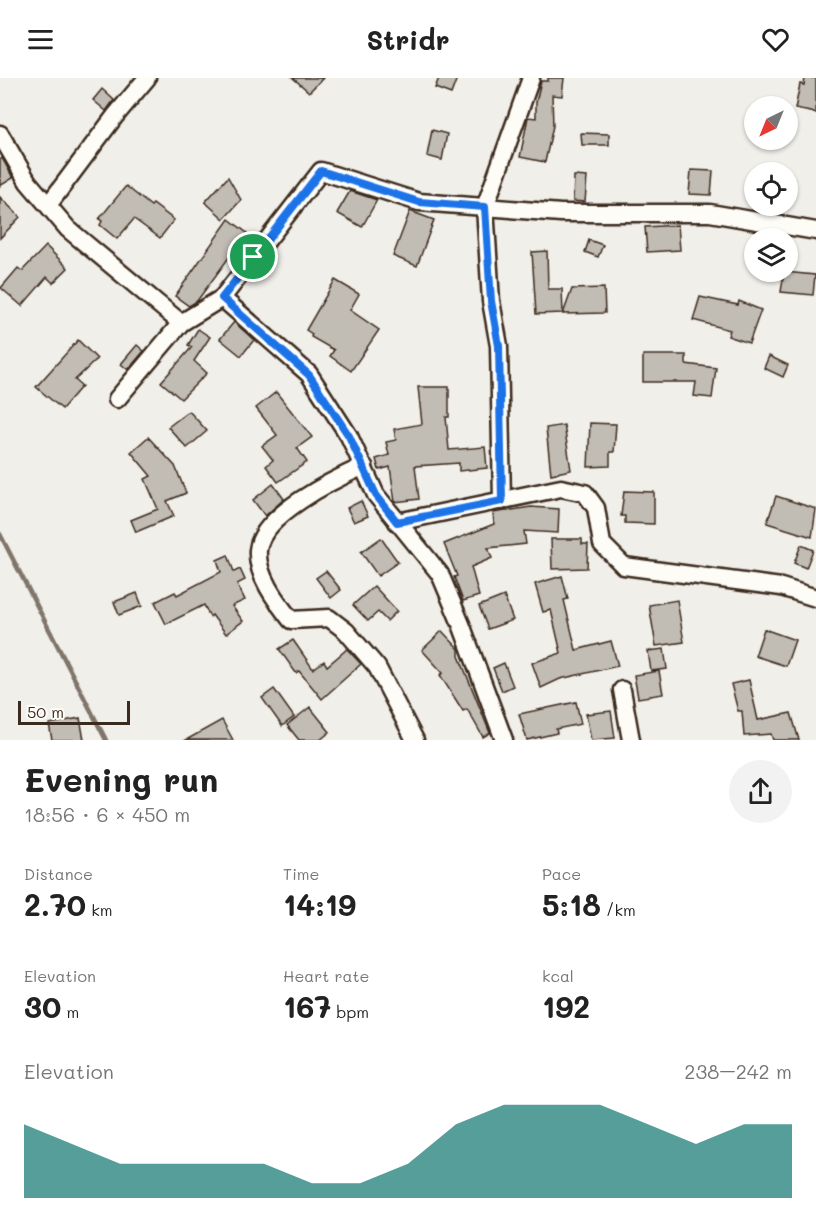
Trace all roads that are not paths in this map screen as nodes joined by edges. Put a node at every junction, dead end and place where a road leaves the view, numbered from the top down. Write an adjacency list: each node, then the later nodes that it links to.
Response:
1 (147, 78): 4 (street)
2 (531, 78): 5 (street)
3 (0, 134): 4 (street)
4 (49, 204): 9 (street)
5 (485, 207): 7 (street); 8 (street); 12 (street)
6 (816, 212): 7 (street)
7 (814, 230)
8 (222, 298): 9 (street); 11 (street)
9 (181, 323): 10 (street)
10 (117, 399)
11 (364, 466): 13 (street); 16 (street)
12 (502, 501): 13 (street); 14 (street)
13 (397, 522): 17 (street)
14 (816, 598)
15 (622, 690): 18 (street)
16 (415, 740)
17 (504, 740)
18 (631, 740)

